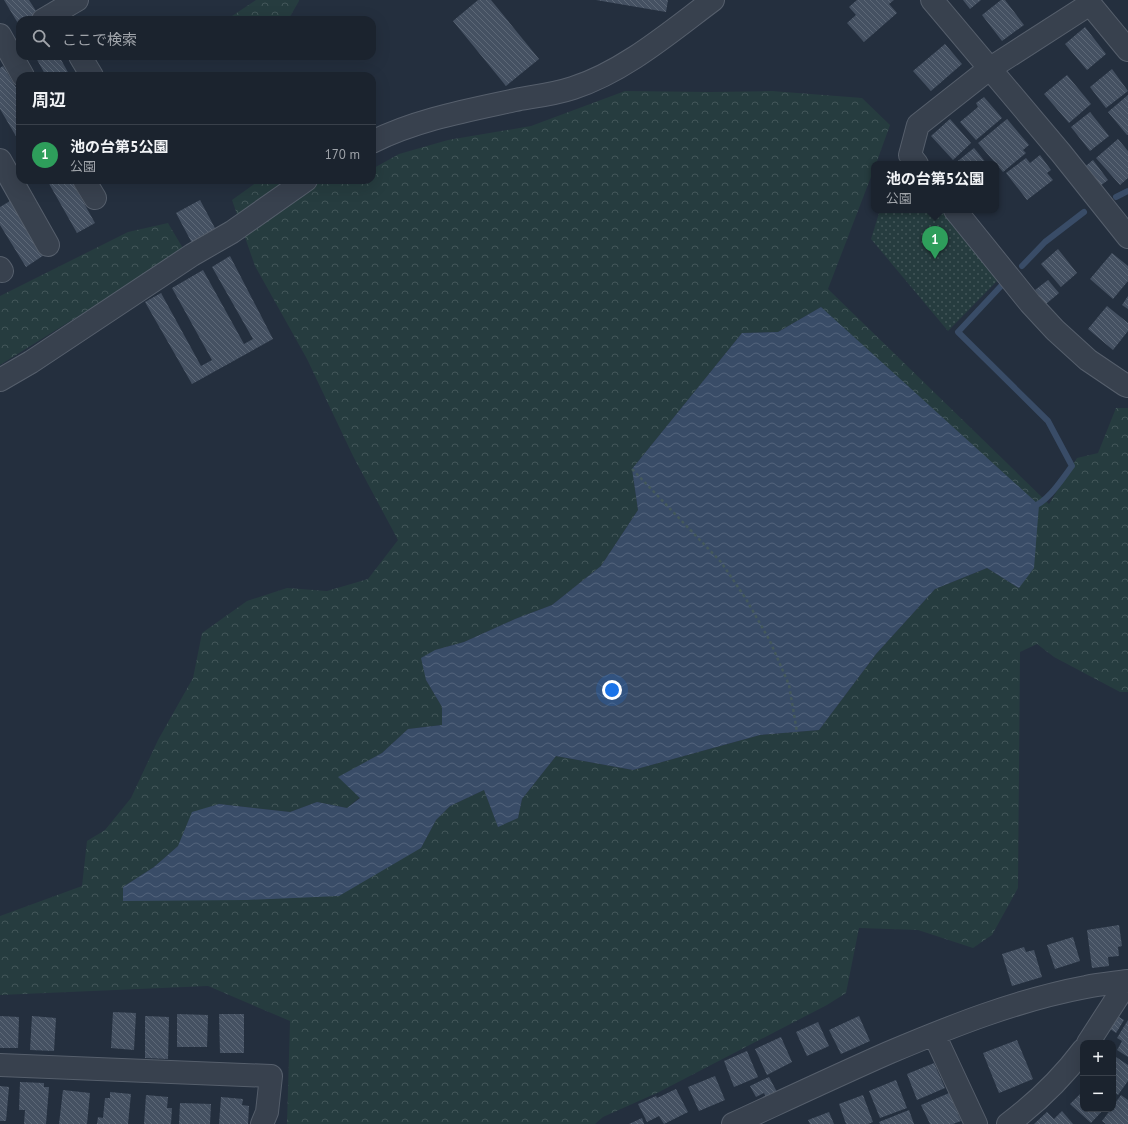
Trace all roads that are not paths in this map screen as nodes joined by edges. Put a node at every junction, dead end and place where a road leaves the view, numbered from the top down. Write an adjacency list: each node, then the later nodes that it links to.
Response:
1 (77, 0): 4 (street)
2 (713, 0): 11 (street)
3 (932, 0): 8 (street)
4 (49, 14)
5 (6, 39): 9 (street)
6 (1128, 50): 8 (street)
7 (82, 60): 10 (street)
8 (989, 69): 13 (street); 17 (street)
9 (21, 72)
10 (90, 72)
11 (376, 140)
12 (0, 160): 14 (street)
13 (914, 161)
14 (11, 181): 18 (street)
15 (300, 184): 19 (street)
16 (957, 213): 20 (street)
17 (1128, 237)
18 (48, 245)
19 (0, 380)
20 (1128, 386)
21 (1128, 981): 22 (street); 23 (street)
22 (934, 1034): 27 (street); 28 (street)
23 (1090, 1040)
24 (1080, 1054): 29 (street)
25 (0, 1065): 26 (street)
26 (262, 1124)
27 (733, 1124)
28 (976, 1124)
29 (1008, 1124)

